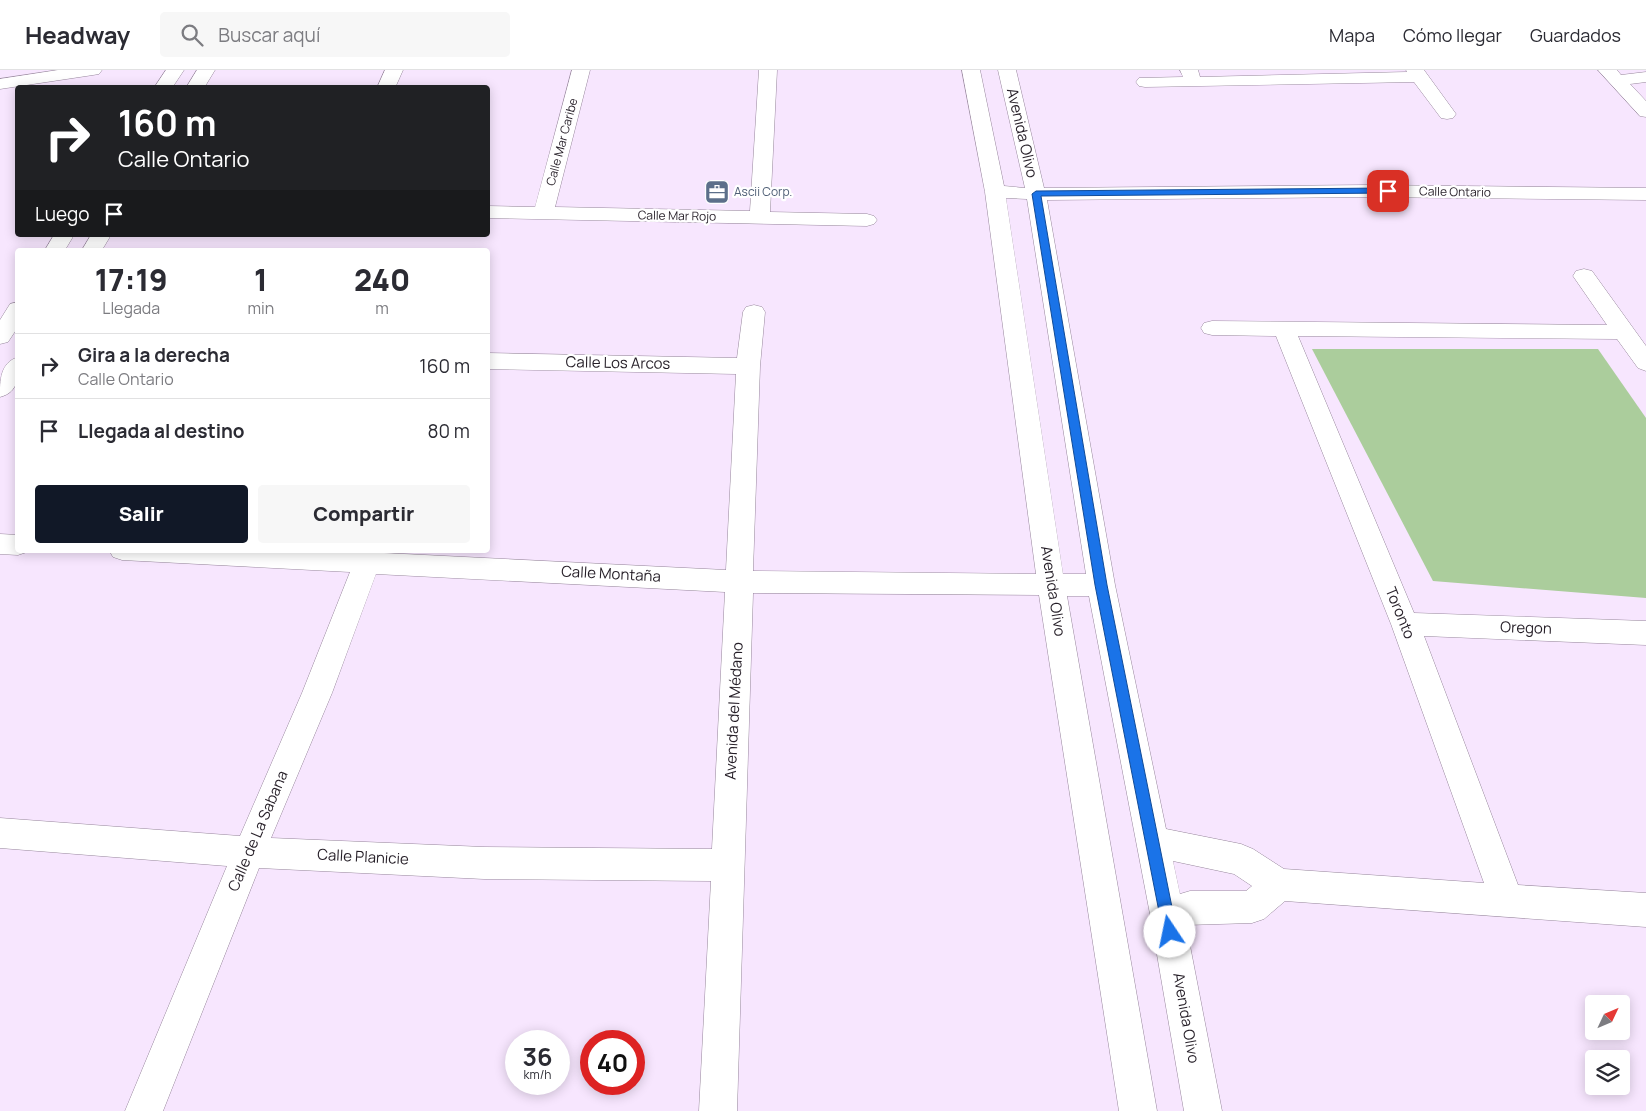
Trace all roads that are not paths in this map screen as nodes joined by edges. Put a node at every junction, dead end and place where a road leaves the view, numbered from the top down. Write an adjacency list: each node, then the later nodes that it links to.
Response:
1 (93, 70): 14 (street)
2 (175, 70): 15 (street)
3 (206, 70): 16 (street)
4 (394, 70): 17 (street)
5 (581, 70): 24 (street, Calle Mar Caribe)
6 (768, 70): 25 (street)
7 (971, 70): 20 (street, Avenida Olivo)
8 (1007, 70): 21 (street, Avenida Olivo)
9 (1417, 73): 11 (street); 19 (street)
10 (1612, 75): 12 (street); 18 (street)
11 (1192, 76): 13 (street)
12 (1646, 77)
13 (1145, 82)
14 (0, 84)
15 (165, 85)
16 (197, 85)
17 (387, 85)
18 (1646, 112)
19 (1447, 114)
20 (995, 192): 21 (street, Calle Ontario); 48 (street, Avenida Olivo)
21 (1036, 194): 22 (street, Calle Ontario); 49 (street, Avenida Olivo)
22 (1646, 194)
23 (490, 212): 24 (street, Calle Mar Rojo)
24 (543, 214): 25 (street, Calle Mar Rojo)
25 (760, 218): 26 (street, Calle Mar Rojo)
26 (867, 220)
27 (63, 237): 29 (street)
28 (100, 237): 30 (street)
29 (56, 248)
30 (93, 248)
31 (1584, 276): 36 (street)
32 (754, 312): 40 (street, Avenida del Médano)
33 (15, 314): 37 (street)
34 (1212, 328): 35 (street)
35 (1284, 329): 36 (street); 50 (street, Toronto)
36 (1623, 332): 39 (street)
37 (0, 337)
38 (490, 361): 40 (street, Calle Los Arcos)
39 (1646, 362)
40 (748, 366): 47 (street, Avenida del Médano)
41 (15, 369): 42 (street)
42 (0, 389)
43 (0, 544): 44 (street)
44 (15, 545)
45 (246, 553): 46 (street, Calle Montaña)
46 (369, 556): 47 (street, Calle Montaña); 54 (street, Calle de La Sabana)
47 (740, 582): 48 (street, Calle Montaña); 55 (street, Avenida del Médano)
48 (1051, 584): 49 (street, Calle Montaña); 62 (street, Avenida Olivo)
49 (1101, 585): 53 (street, Avenida Olivo)
50 (1405, 624): 51 (street, Oregon); 57 (street, Toronto)
51 (1646, 633)
52 (0, 833): 54 (street, Calle Planicie)
53 (1152, 841): 56 (street); 59 (street, Avenida Olivo)
54 (249, 852): 55 (street, Calle Planicie); 60 (street, Calle de La Sabana)
55 (726, 865): 61 (street, Avenida del Médano)
56 (1280, 885): 57 (street); 59 (street)
57 (1507, 901): 58 (street)
58 (1646, 910)
59 (1167, 914): 63 (street, Avenida Olivo)
60 (144, 1111)
61 (718, 1111)
62 (1138, 1111)
63 (1203, 1111)

